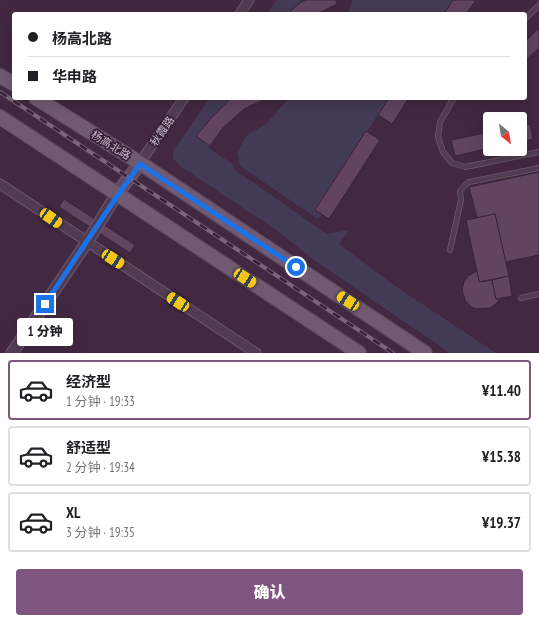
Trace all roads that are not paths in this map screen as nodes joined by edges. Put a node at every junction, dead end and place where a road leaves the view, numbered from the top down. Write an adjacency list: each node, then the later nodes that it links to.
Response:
1 (249, 0): 3 (street)
2 (539, 5): 4 (lane)
3 (241, 12)
4 (527, 17)
5 (0, 76): 6 (main road)
6 (12, 83)
7 (39, 100): 12 (main road, 杨高北路)
8 (183, 100): 12 (street, 秋霞路)
9 (453, 100): 11 (lane)
10 (0, 117): 15 (main road)
11 (539, 152)
12 (140, 164): 15 (main road); 23 (main road, 杨高北路)
13 (539, 168): 17 (lane)
14 (0, 184): 16 (street)
15 (117, 194): 16 (street); 22 (main road)
16 (87, 242): 20 (street); 21 (street)
17 (450, 250)
18 (539, 294): 19 (lane)
19 (521, 298)
20 (12, 353)
21 (256, 353)
22 (359, 353)
23 (425, 353)

